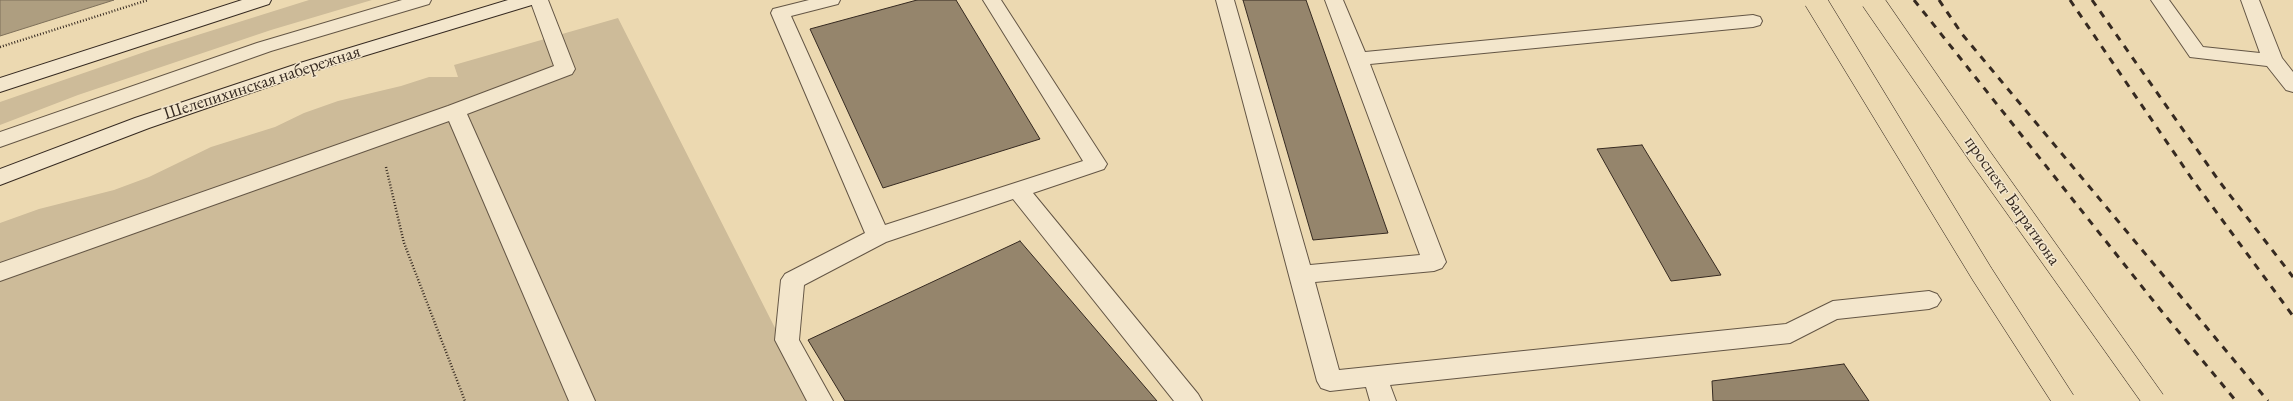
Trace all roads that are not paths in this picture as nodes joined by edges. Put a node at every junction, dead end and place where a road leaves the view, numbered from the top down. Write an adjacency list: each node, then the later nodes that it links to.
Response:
1 (262, 0): 17 (main road)
2 (422, 0): 20 (main road, Шелепихинская набережная)
3 (528, 0): 21 (main road, Шелепихинская набережная)
4 (539, 0): 19 (main road)
5 (831, 0): 13 (main road)
6 (992, 0): 22 (main road)
7 (1225, 0): 25 (main road)
8 (1334, 0): 15 (main road)
9 (1815, 0): 32 (main road, bridge)
10 (1872, 0): 33 (main road, проспект Багратиона, bridge)
11 (2160, 0): 16 (main road)
12 (2250, 0): 16 (main road)
13 (776, 7): 23 (main road)
14 (1753, 21): 15 (main road)
15 (1358, 59): 25 (main road)
16 (2272, 60): 18 (main road)
17 (0, 85)
18 (2293, 85)
19 (455, 111): 24 (main road); 28 (main road)
20 (0, 140)
21 (0, 177)
22 (1018, 190): 23 (main road); 30 (main road)
23 (878, 236): 29 (main road)
24 (0, 272)
25 (1301, 275): 27 (main road)
26 (1929, 300): 27 (main road)
27 (1375, 377): 31 (main road)
28 (582, 401)
29 (820, 401)
30 (1189, 401)
31 (1383, 401)
32 (2064, 401)
33 (2154, 401)

